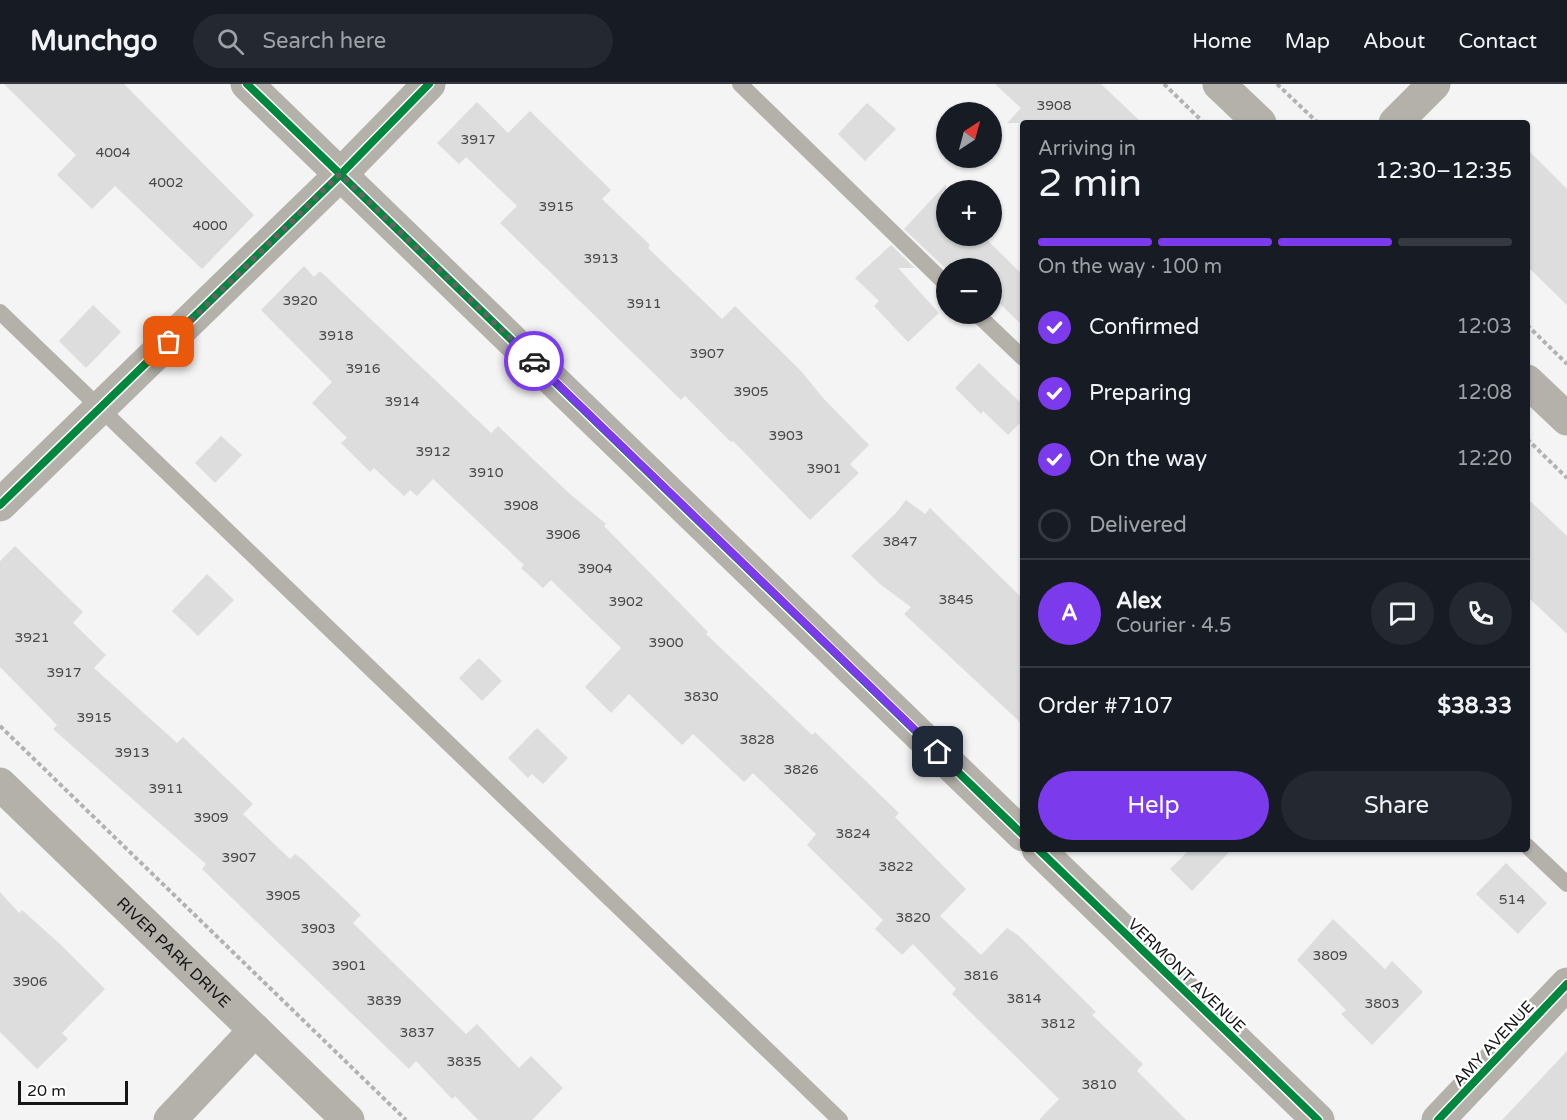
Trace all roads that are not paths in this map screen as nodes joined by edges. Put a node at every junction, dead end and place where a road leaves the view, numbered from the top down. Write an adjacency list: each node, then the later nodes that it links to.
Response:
1 (247, 84): 8 (street)
2 (429, 84): 8 (street)
3 (740, 84): 9 (lane)
4 (1220, 84): 6 (street)
5 (1434, 84): 7 (street)
6 (1257, 120)
7 (1398, 120)
8 (340, 174): 14 (street); 18 (street)
9 (936, 274)
10 (0, 312): 14 (lane)
11 (987, 324): 12 (lane)
12 (1020, 355)
13 (1530, 384): 15 (street)
14 (100, 409): 16 (street); 26 (lane)
15 (1567, 419)
16 (0, 505)
17 (0, 784): 23 (street, RIVER PARK DRIVE)
18 (1020, 831)
19 (1530, 849): 21 (lane)
20 (1041, 852): 27 (street, VERMONT AVENUE)
21 (1567, 884)
22 (1567, 984): 28 (street, AMY AVENUE)
23 (255, 1030): 24 (street); 25 (street, RIVER PARK DRIVE)
24 (170, 1120)
25 (348, 1120)
26 (840, 1120)
27 (1318, 1120)
28 (1438, 1120)

